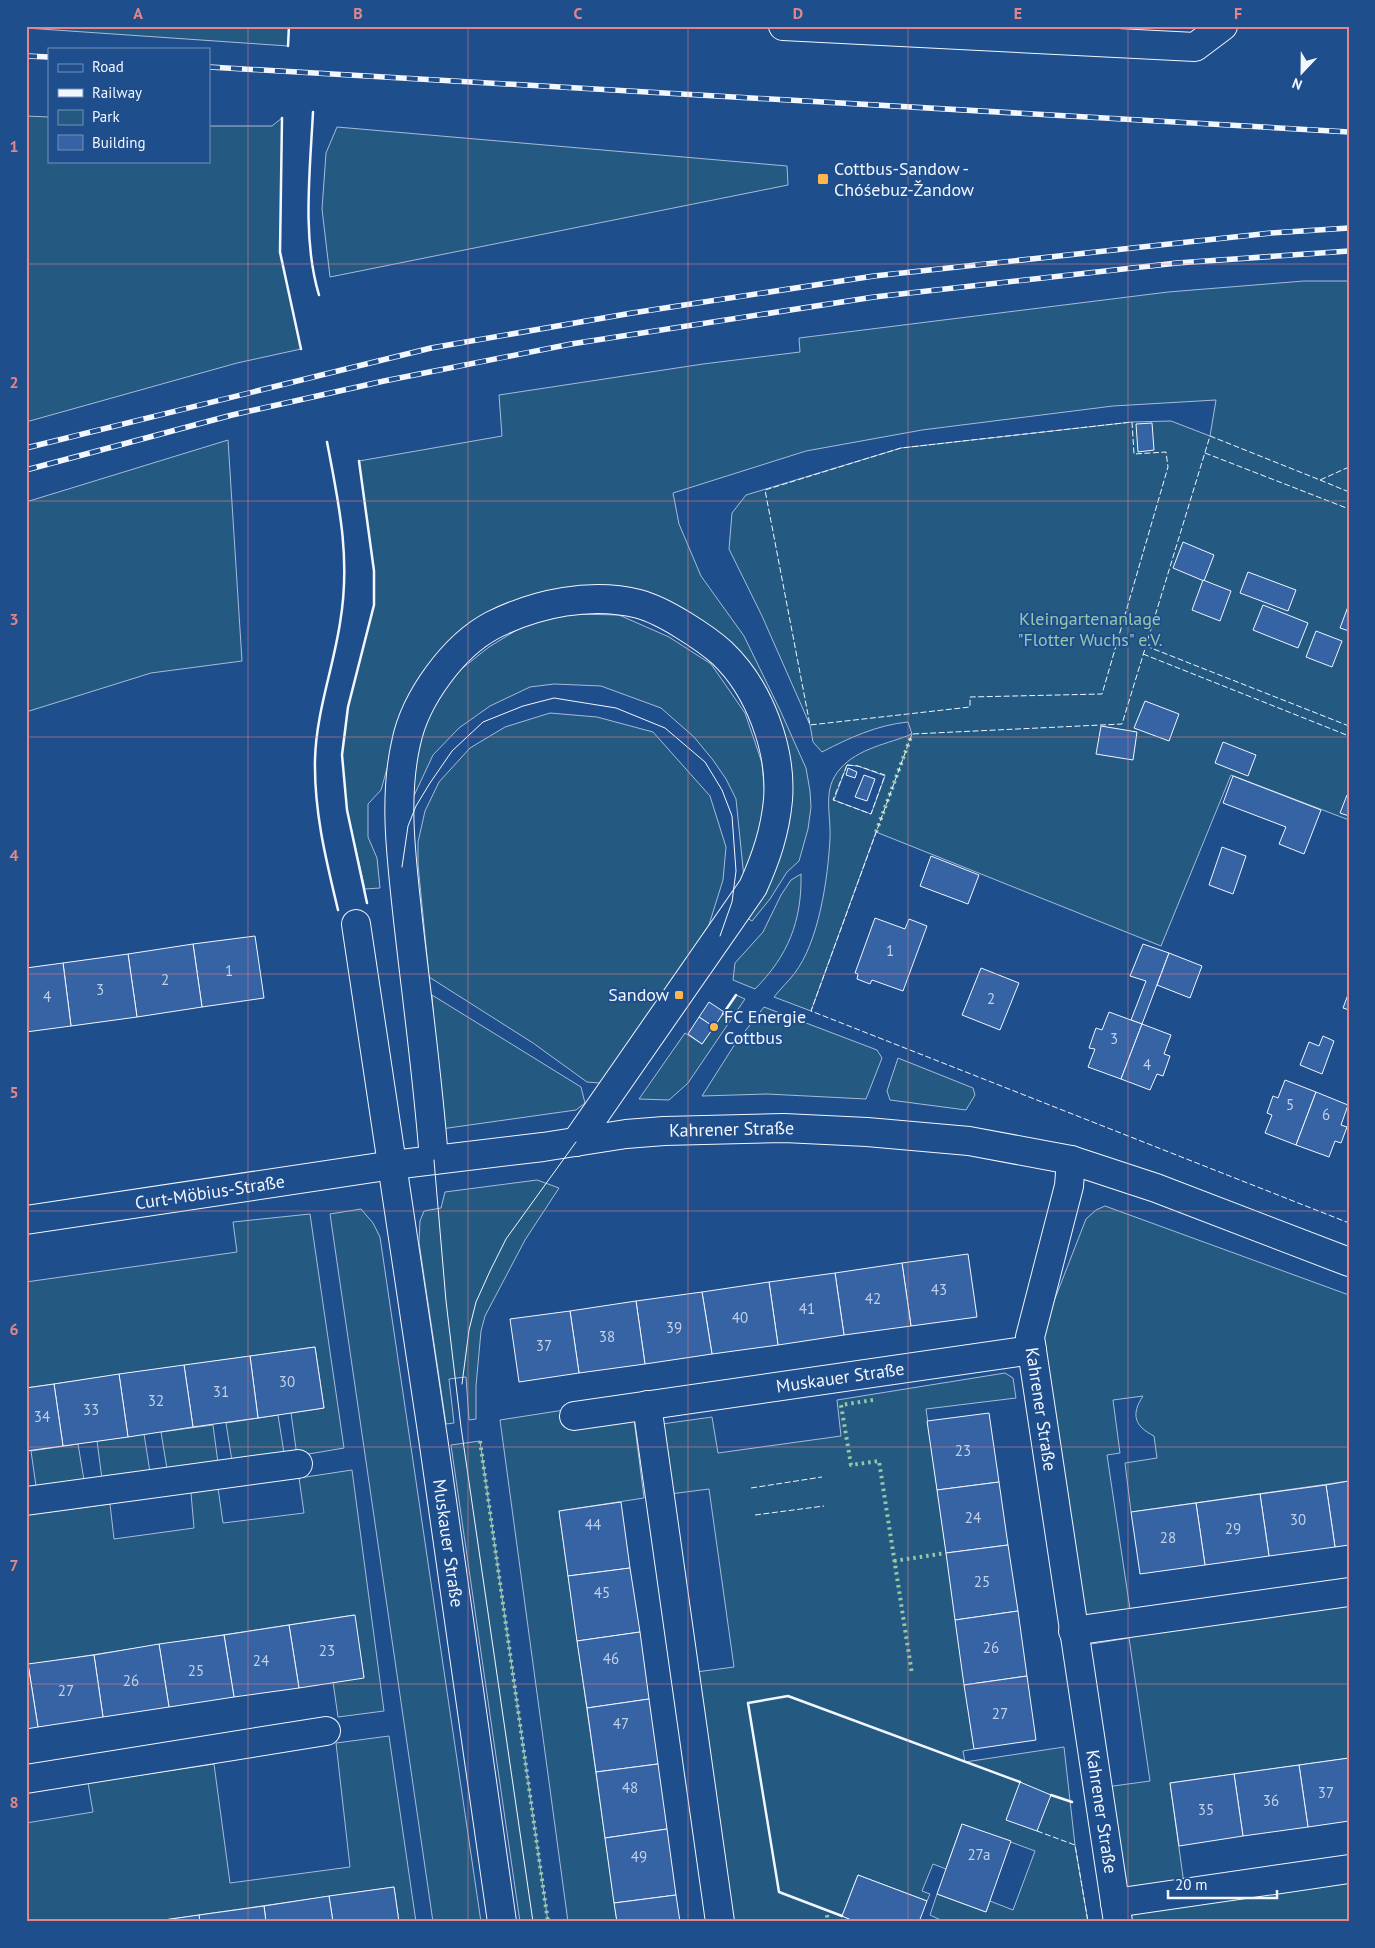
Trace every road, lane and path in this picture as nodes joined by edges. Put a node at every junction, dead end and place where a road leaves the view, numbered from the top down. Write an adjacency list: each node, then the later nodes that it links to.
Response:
1 (784, 26): 2 (street)
2 (1223, 26)
3 (356, 924): 7 (street, Muskauer Straße)
4 (576, 1142): 5 (street, Kahrener Straße); 5 (street); 6 (street, Kahrener Straße)
5 (434, 1160): 7 (street, Kahrener Straße)
6 (1071, 1160): 9 (street, Kahrener Straße); 10 (street, Kahrener Straße)
7 (393, 1164): 8 (street, Curt-Möbius-Straße); 21 (street, Muskauer Straße)
8 (26, 1220)
9 (1349, 1262)
10 (1032, 1350): 11 (street, Muskauer Straße); 16 (street, Kahrener Straße)
11 (647, 1405): 12 (street, Muskauer Straße); 22 (street)
12 (574, 1416)
13 (298, 1464): 14 (street)
14 (26, 1501)
15 (1349, 1592): 16 (street)
16 (1073, 1631): 20 (street, Kahrener Straße)
17 (326, 1731): 18 (street)
18 (26, 1779)
19 (1349, 1869): 20 (street, Kahrener Straße)
20 (1116, 1912)
21 (502, 1922)
22 (720, 1922)

